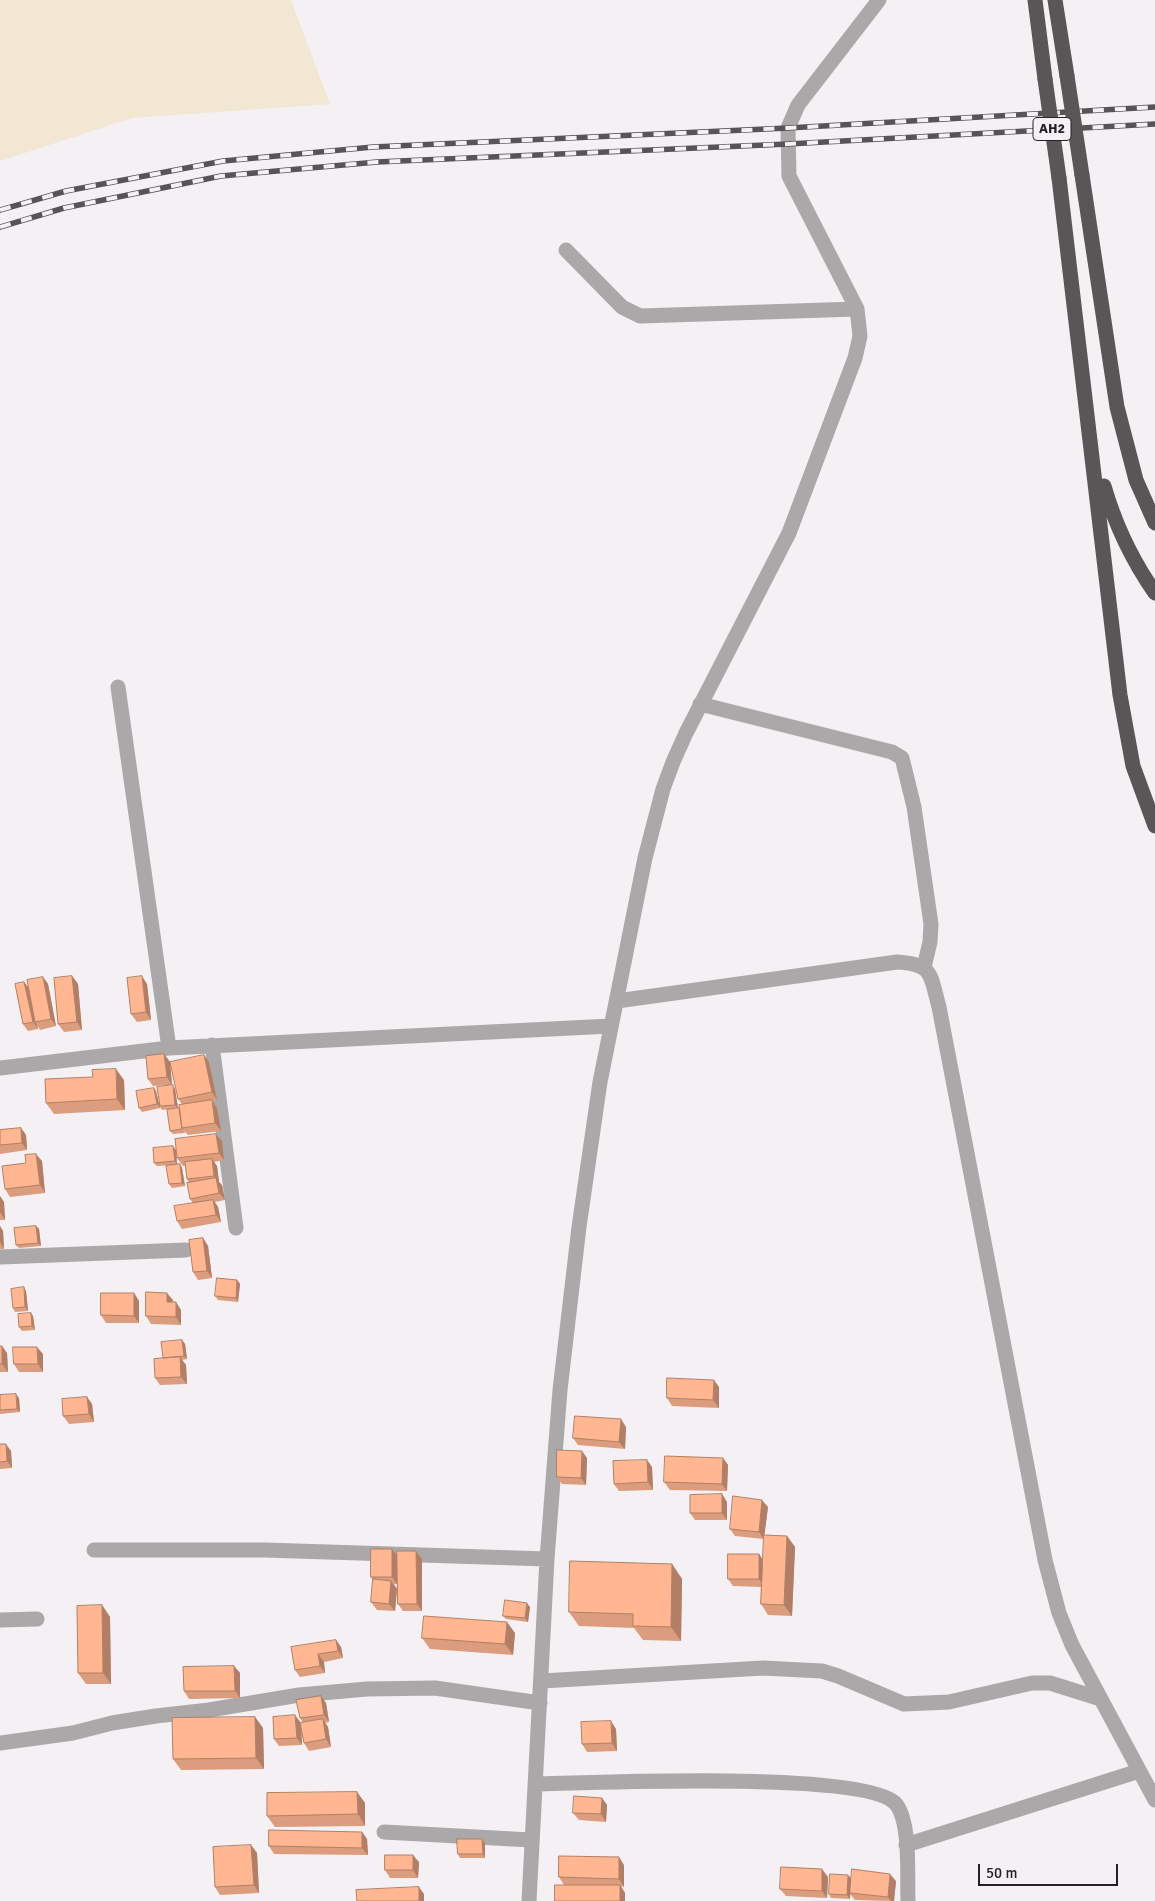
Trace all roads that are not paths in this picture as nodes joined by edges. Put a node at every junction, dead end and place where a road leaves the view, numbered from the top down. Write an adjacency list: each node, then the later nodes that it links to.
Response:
1 (879, 0): 5 (street)
2 (1035, 0): 6 (highway, AH2, bridge)
3 (1056, 0): 7 (highway, bridge)
4 (566, 250): 5 (street)
5 (857, 309): 10 (street)
6 (1085, 386): 8 (highway); 11 (highway)
7 (1155, 522)
8 (1155, 592)
9 (118, 687): 16 (street)
10 (700, 704): 12 (street); 13 (street)
11 (1155, 826)
12 (924, 966): 13 (street); 26 (street)
13 (616, 1001): 14 (street)
14 (611, 1026): 15 (street); 22 (street)
15 (212, 1045): 16 (street); 18 (street)
16 (169, 1048): 17 (street)
17 (0, 1068)
18 (236, 1228)
19 (186, 1250): 20 (street)
20 (0, 1257)
21 (94, 1550): 22 (street)
22 (547, 1559): 25 (street)
23 (37, 1619): 24 (street)
24 (0, 1620)
25 (542, 1681): 26 (street); 27 (street)
26 (1101, 1699): 29 (street)
27 (540, 1703): 28 (street); 30 (street)
28 (0, 1743)
29 (1139, 1771): 31 (street); 34 (street)
30 (535, 1784): 33 (street); 34 (street)
31 (1155, 1800)
32 (384, 1832): 33 (street)
33 (532, 1840): 35 (street)
34 (906, 1844): 36 (street)
35 (529, 1901)
36 (908, 1901)

